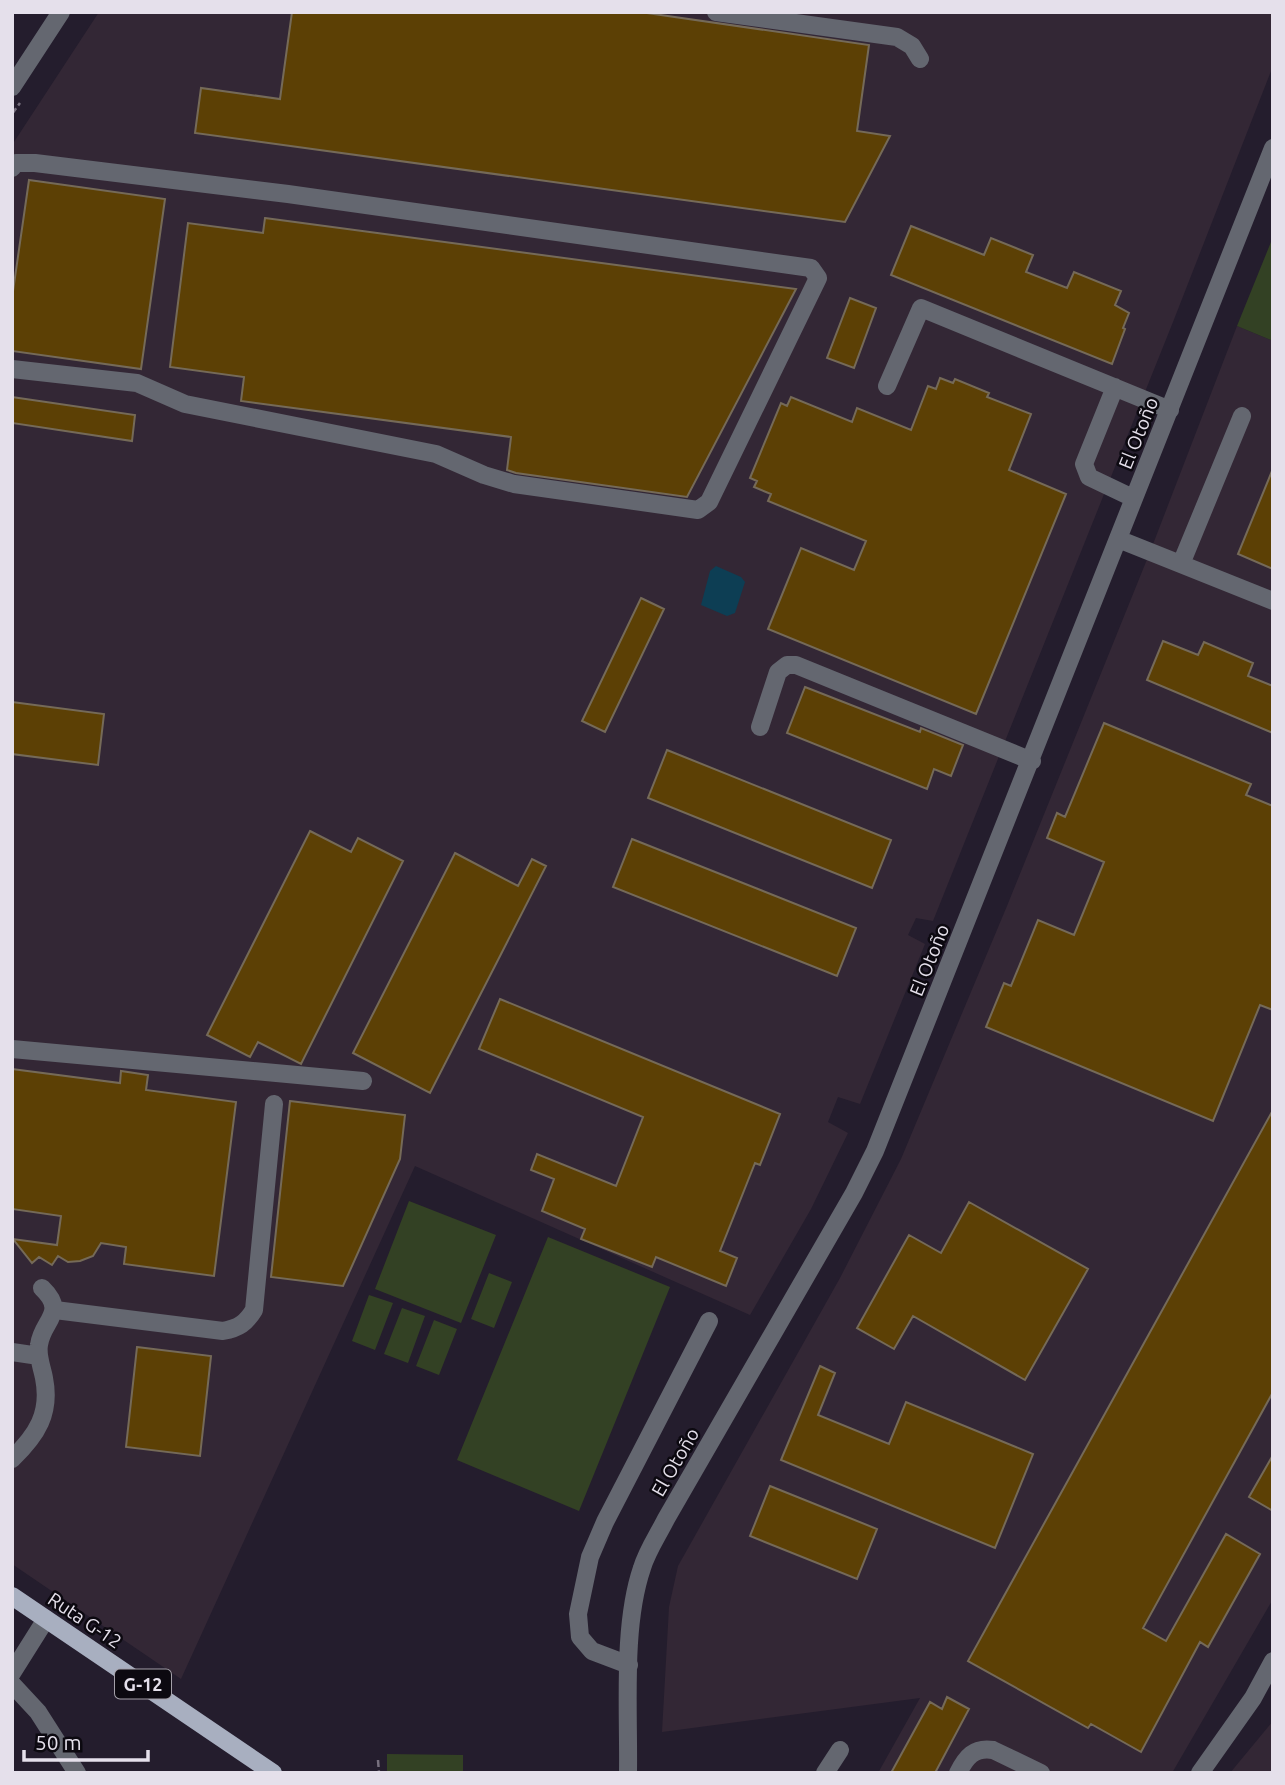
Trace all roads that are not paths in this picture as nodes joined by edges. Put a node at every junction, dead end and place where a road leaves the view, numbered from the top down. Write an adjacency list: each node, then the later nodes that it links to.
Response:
1 (61, 12): 4 (street)
2 (716, 12): 3 (street)
3 (920, 59)
4 (12, 87)
5 (1273, 148): 7 (street, El Otoño)
6 (12, 168): 8 (street)
7 (1266, 183): 11 (street, El Otoño)
8 (12, 369)
9 (887, 386): 10 (street)
10 (1115, 387): 11 (street); 13 (street)
11 (1170, 410): 13 (street, El Otoño)
12 (1242, 416): 15 (street)
13 (1133, 498): 14 (street, El Otoño)
14 (1118, 539): 15 (street); 18 (street, El Otoño)
15 (1181, 564): 16 (street)
16 (1273, 601)
17 (760, 727): 18 (street)
18 (1032, 761): 31 (street, El Otoño)
19 (12, 1049): 20 (street)
20 (363, 1081)
21 (274, 1104): 23 (street)
22 (42, 1288): 23 (street)
23 (55, 1310): 26 (street)
24 (709, 1321): 31 (street)
25 (12, 1352): 26 (street)
26 (38, 1356): 27 (street)
27 (12, 1459)
28 (12, 1596): 29 (main road, Ruta G-12 / G-12)
29 (46, 1619): 32 (street); 36 (main road, Ruta G-12 / G-12)
30 (1273, 1661): 41 (street)
31 (629, 1665): 37 (street, El Otoño)
32 (12, 1673)
33 (12, 1684): 35 (street)
34 (840, 1750): 38 (street)
35 (77, 1773)
36 (273, 1773)
37 (628, 1773)
38 (825, 1773)
39 (958, 1773): 40 (street)
40 (1041, 1773)
41 (1200, 1773)

